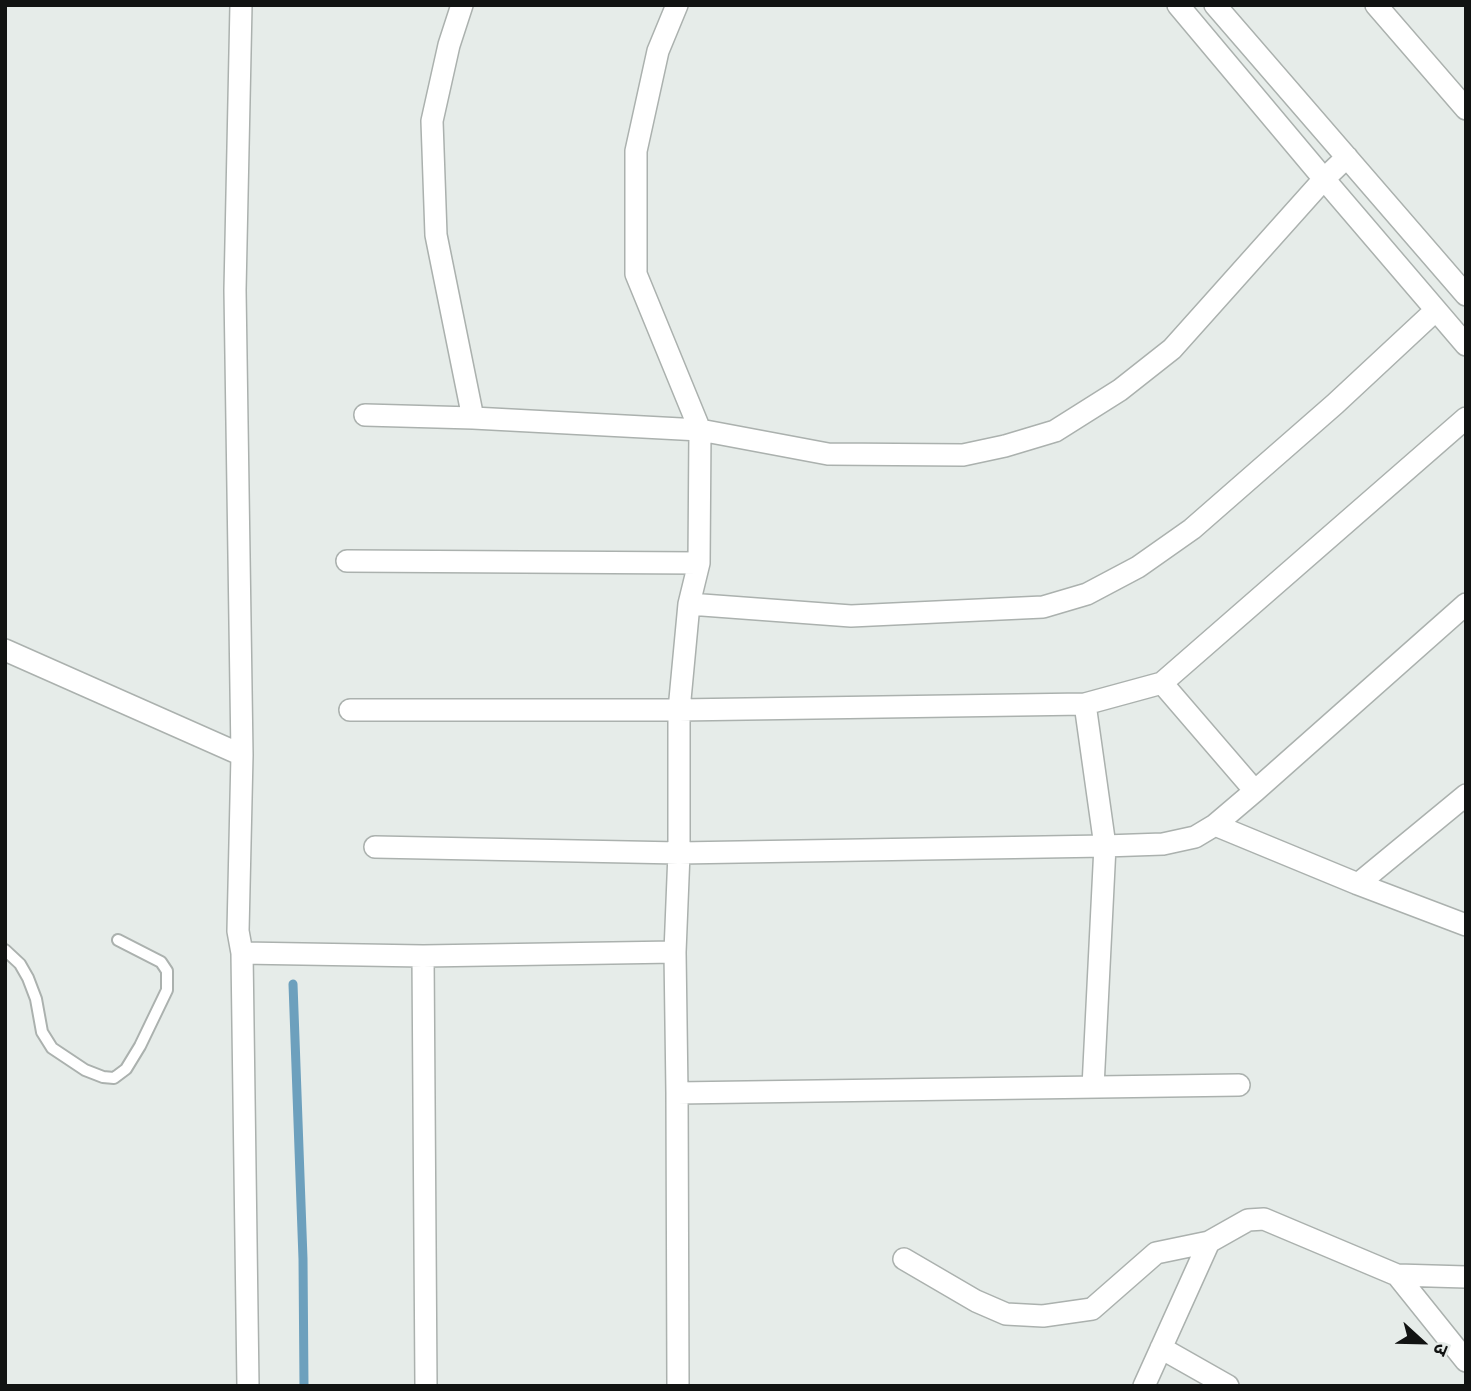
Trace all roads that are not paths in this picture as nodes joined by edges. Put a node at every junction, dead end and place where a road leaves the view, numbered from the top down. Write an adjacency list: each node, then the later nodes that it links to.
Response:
1 (241, 5): 26 (street)
2 (463, 5): 14 (street)
3 (677, 5): 16 (street)
4 (1178, 5): 9 (street)
5 (1215, 5): 8 (street)
6 (1376, 5): 7 (street)
7 (1466, 109)
8 (1348, 158): 9 (street); 10 (street)
9 (1324, 179): 11 (street); 16 (street)
10 (1466, 295)
11 (1436, 310): 12 (street); 19 (street)
12 (1466, 345)
13 (365, 415): 14 (street)
14 (473, 418): 16 (street)
15 (1466, 418): 22 (street)
16 (700, 430): 18 (street)
17 (348, 561): 18 (street)
18 (699, 563): 19 (street)
19 (689, 604): 25 (street)
20 (1466, 604): 27 (street)
21 (5, 650): 26 (street)
22 (1162, 683): 23 (street); 27 (street)
23 (1085, 704): 25 (street); 30 (street)
24 (350, 710): 25 (street)
25 (679, 710): 32 (street)
26 (242, 755): 38 (street)
27 (1255, 791): 29 (street)
28 (1466, 795): 33 (street)
29 (1215, 825): 30 (street); 33 (street)
30 (1105, 846): 32 (street); 41 (street)
31 (374, 847): 32 (street)
32 (678, 853): 37 (street)
33 (1359, 884): 34 (street)
34 (1466, 925)
35 (118, 940): 36 (lane)
36 (5, 950)
37 (675, 952): 39 (street); 42 (street)
38 (242, 953): 39 (street); 49 (street)
39 (424, 956): 50 (street)
40 (1238, 1086): 41 (street)
41 (1093, 1087): 42 (street)
42 (677, 1093): 51 (street)
43 (1209, 1242): 44 (street); 45 (street); 47 (street)
44 (904, 1259)
45 (1397, 1275): 46 (street); 48 (street)
46 (1466, 1277)
47 (1161, 1348): 52 (street); 53 (street)
48 (1466, 1361)
49 (248, 1386)
50 (426, 1386)
51 (678, 1386)
52 (1144, 1386)
53 (1228, 1386)

